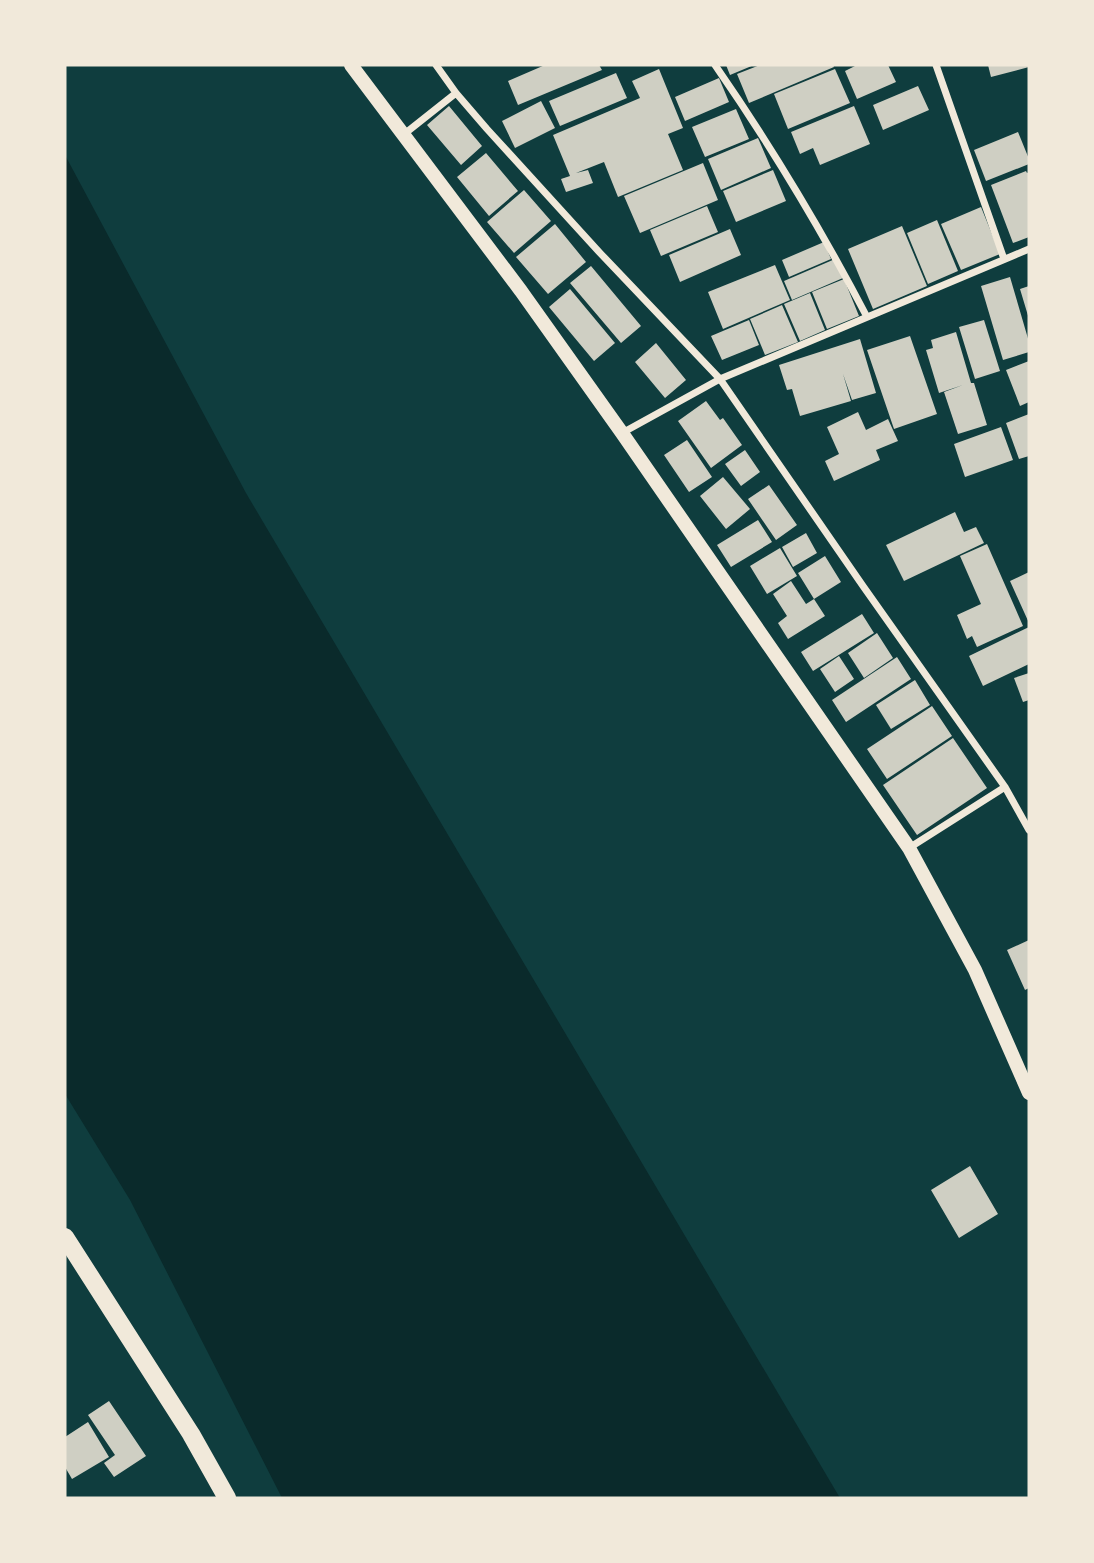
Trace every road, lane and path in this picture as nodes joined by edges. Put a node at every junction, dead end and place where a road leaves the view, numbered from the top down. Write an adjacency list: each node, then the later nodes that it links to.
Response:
1 (351, 65): 6 (main road)
2 (436, 65): 5 (street)
3 (715, 65): 9 (street)
4 (936, 65): 8 (street)
5 (456, 93): 6 (street); 10 (street)
6 (402, 135): 11 (main road)
7 (1029, 248): 8 (street)
8 (1004, 259): 9 (street)
9 (867, 317): 10 (street)
10 (720, 379): 11 (street); 12 (street)
11 (622, 433): 14 (main road)
12 (1005, 787): 13 (street); 14 (street)
13 (1029, 830)
14 (909, 848): 15 (main road)
15 (1029, 1093)
16 (65, 1237): 17 (main road)
17 (227, 1498)

